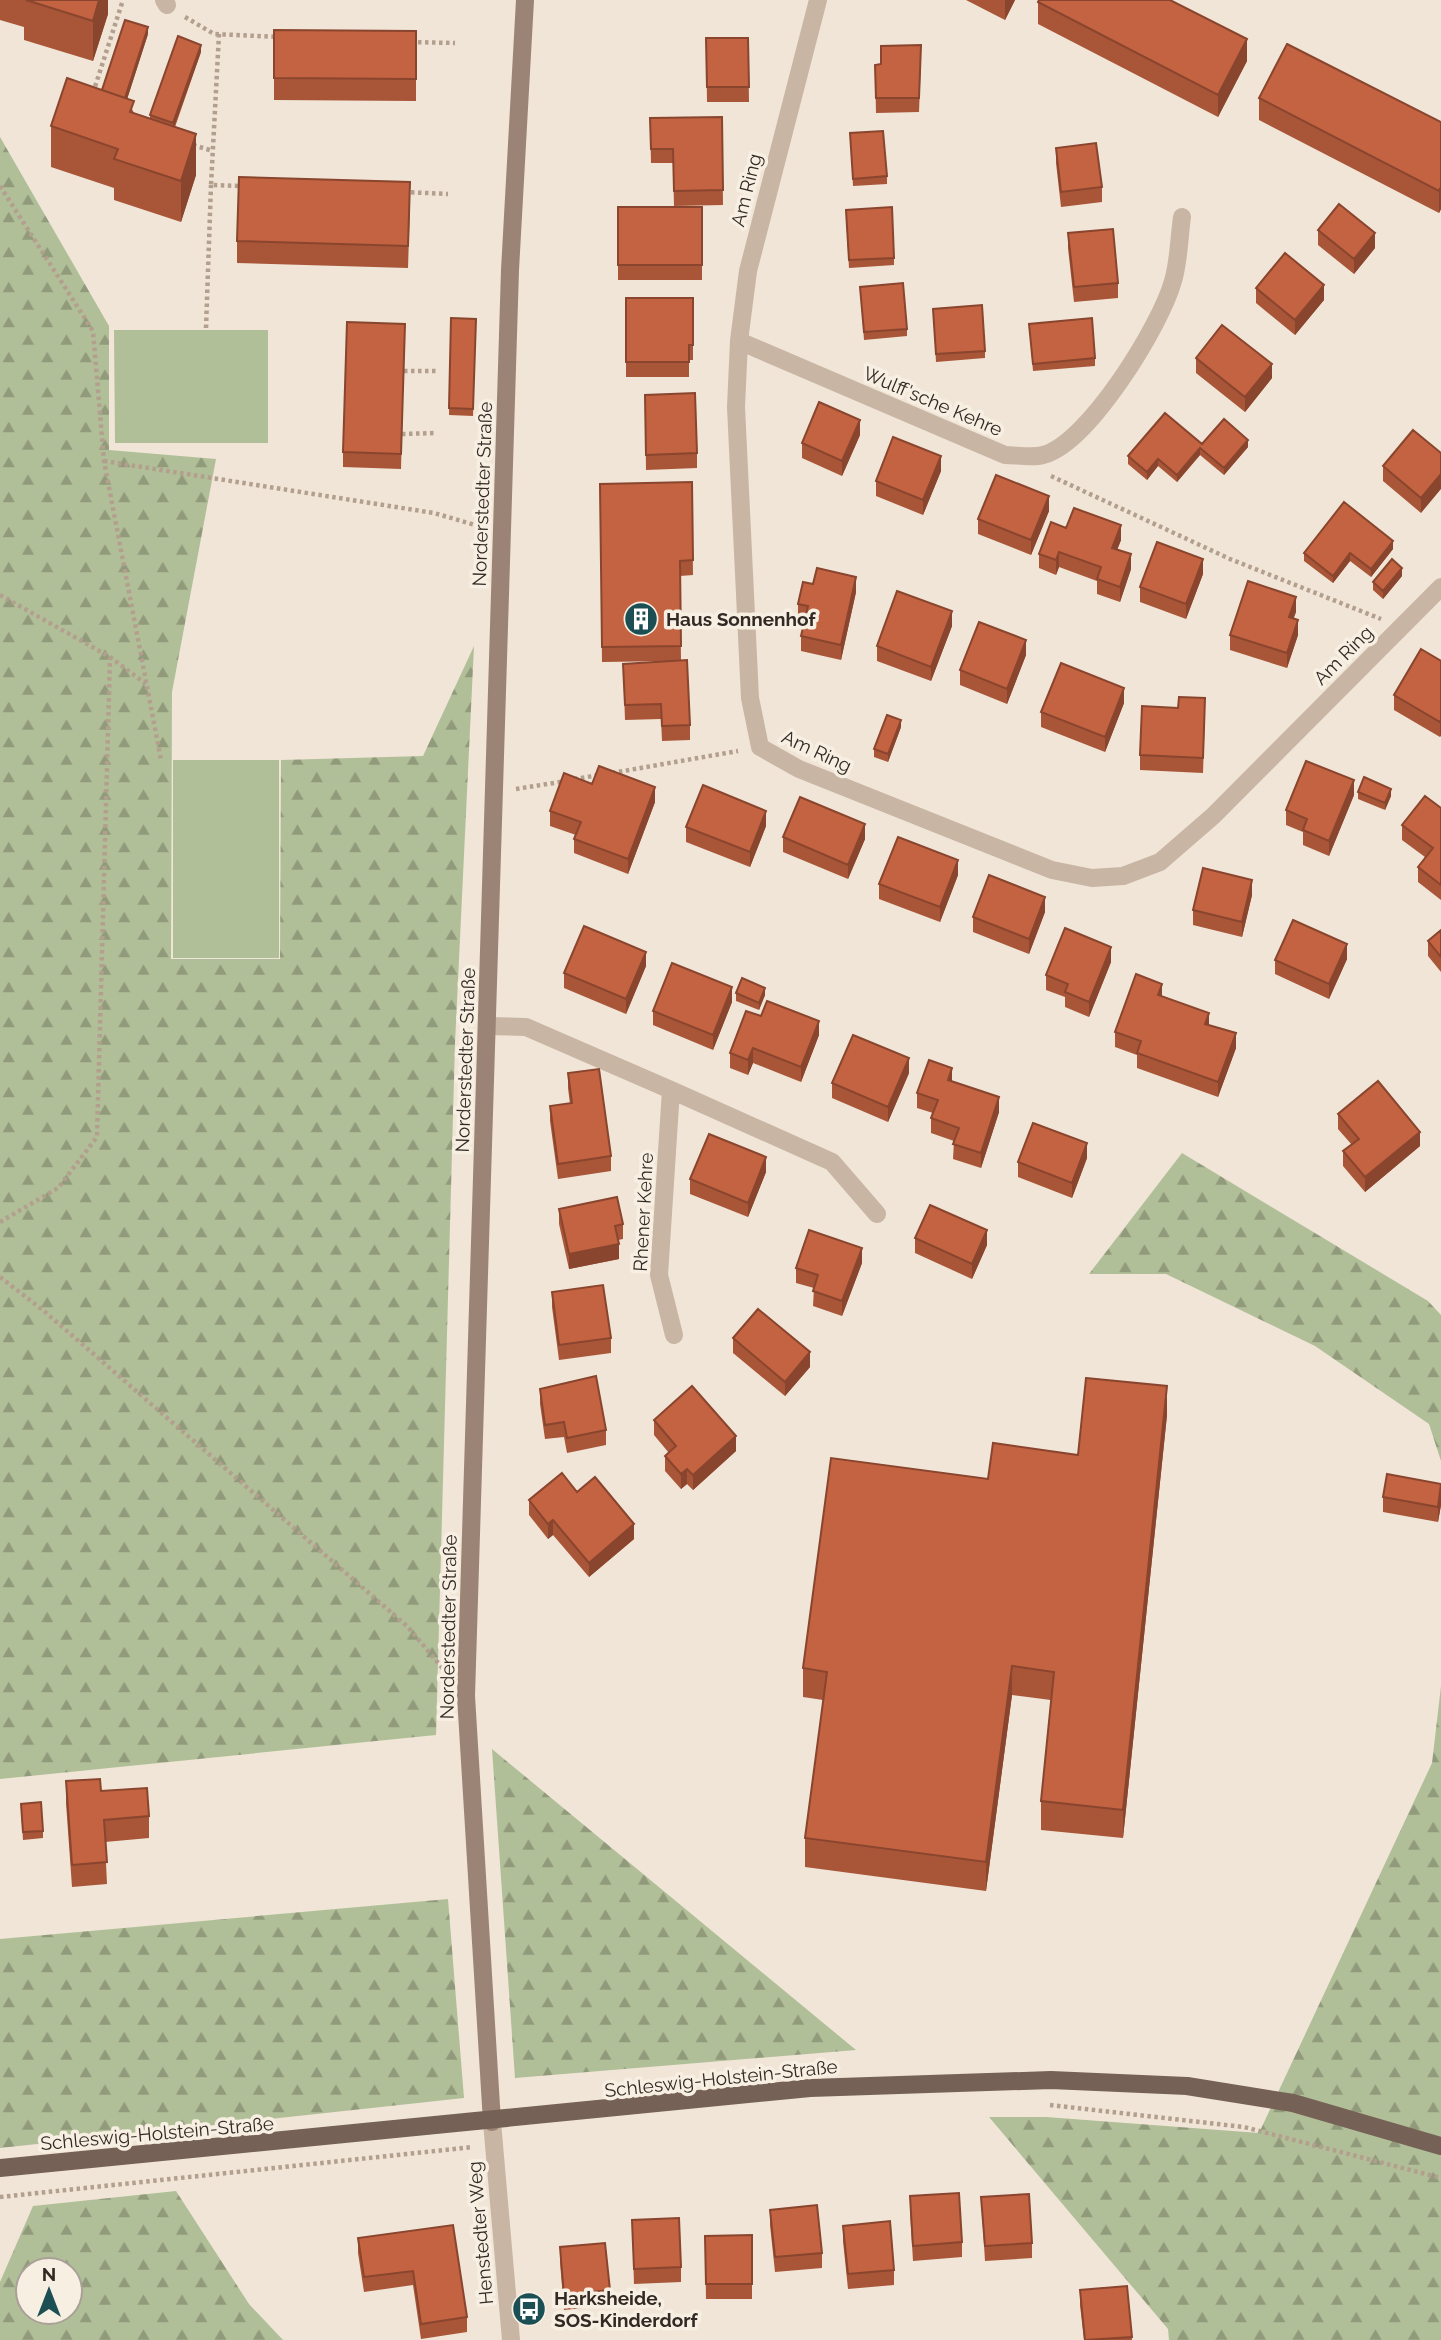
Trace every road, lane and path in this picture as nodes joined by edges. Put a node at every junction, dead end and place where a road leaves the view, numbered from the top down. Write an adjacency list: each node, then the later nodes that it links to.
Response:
1 (123, 0): 9 (path)
2 (525, 0): 26 (street, Norderstedter Straße)
3 (818, 0): 19 (street, Am Ring)
4 (165, 3): 5 (path)
5 (219, 34): 6 (path); 11 (path)
6 (289, 37)
7 (400, 41): 8 (path)
8 (456, 43)
9 (91, 99)
10 (180, 141): 11 (path)
11 (213, 151): 12 (path)
12 (211, 185): 14 (path); 18 (path)
13 (0, 186): 24 (path)
14 (253, 186)
15 (392, 192): 16 (path)
16 (448, 194)
17 (1182, 217): 19 (street, Wulff'sche Kehre)
18 (206, 328)
19 (739, 341): 32 (street, Am Ring)
20 (404, 371): 21 (path)
21 (437, 371)
22 (436, 433): 23 (path)
23 (402, 434)
24 (104, 461): 26 (path); 31 (path)
25 (1042, 472): 29 (path)
26 (502, 533): 34 (street, Norderstedter Straße)
27 (1441, 586): 29 (street, Am Ring)
28 (0, 595): 30 (path)
29 (1401, 627): 32 (street, Am Ring)
30 (110, 657): 31 (path); 38 (path)
31 (147, 685): 33 (path)
32 (760, 747): 34 (path)
33 (161, 760)
34 (494, 793): 35 (street, Norderstedter Straße)
35 (487, 1026): 36 (street); 41 (street, Norderstedter Straße)
36 (671, 1090): 37 (street); 40 (street, Rhener Kehre)
37 (877, 1214)
38 (0, 1222)
39 (0, 1277): 41 (path)
40 (674, 1335)
41 (466, 1696): 43 (street, Norderstedter Straße)
42 (1036, 2106): 47 (path)
43 (492, 2122): 44 (street, Henstedter Weg); 45 (main road, Schleswig-Holstein-Straße); 46 (main road, Schleswig-Holstein-Straße)
44 (494, 2145): 48 (path); 49 (street, Henstedter Weg)
45 (1441, 2147)
46 (0, 2168)
47 (1441, 2178)
48 (0, 2197)
49 (512, 2340)

